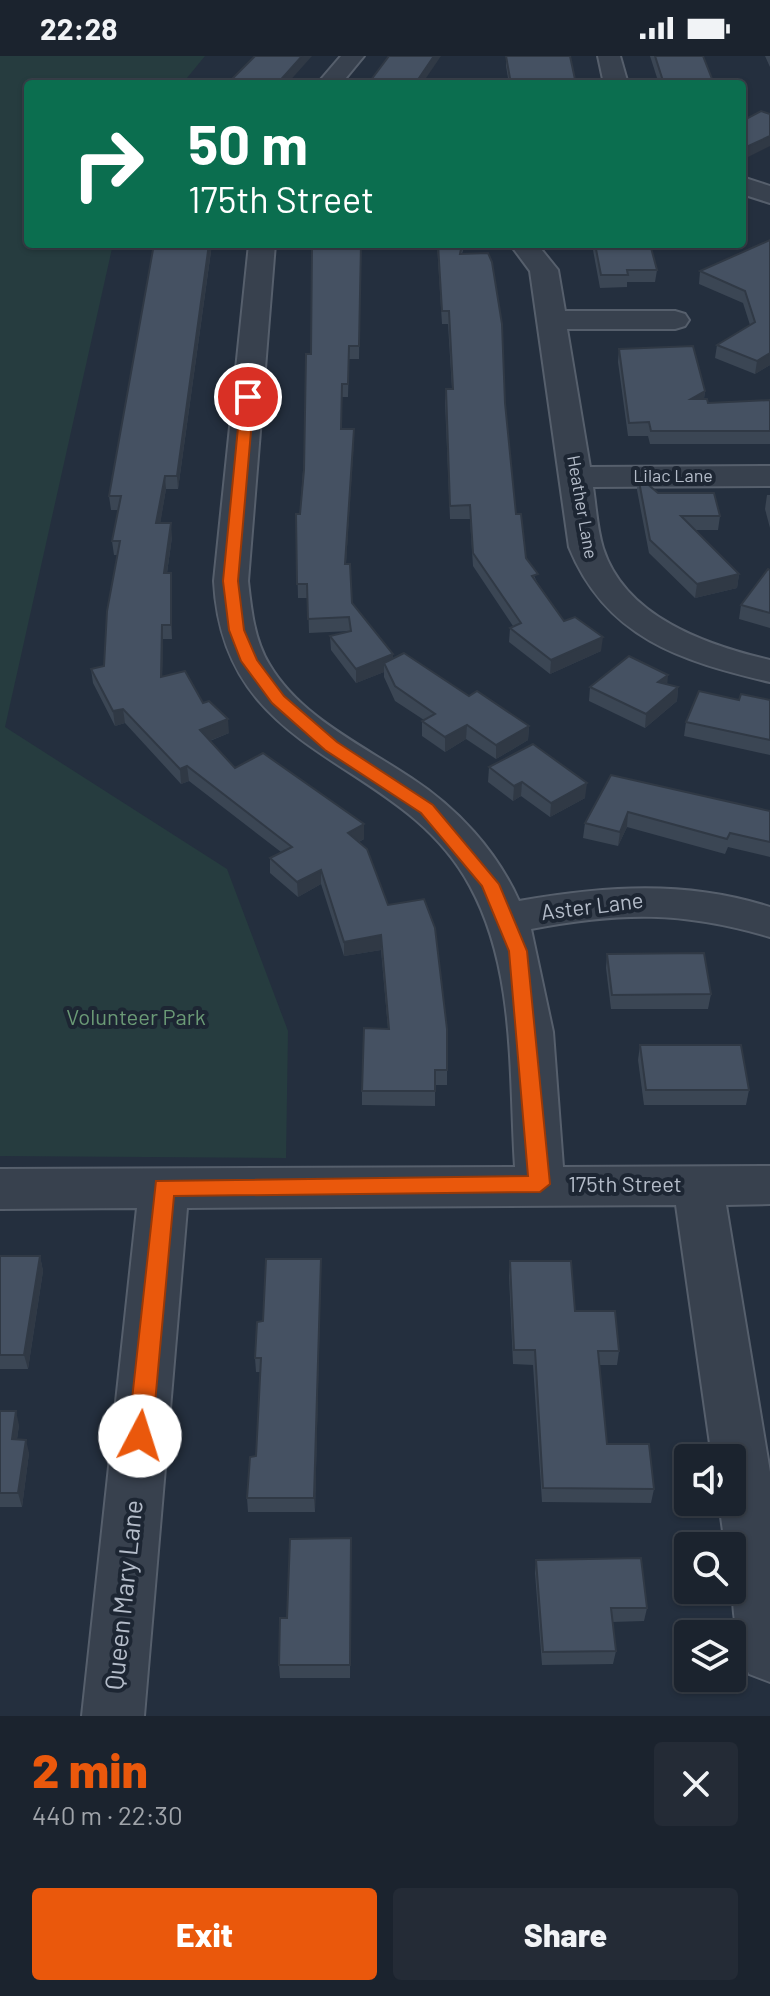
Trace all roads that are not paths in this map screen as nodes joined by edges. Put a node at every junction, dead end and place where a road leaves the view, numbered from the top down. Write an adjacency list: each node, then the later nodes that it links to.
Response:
1 (353, 56): 3 (street)
2 (609, 56): 4 (street)
3 (332, 80)
4 (615, 80)
5 (262, 248): 12 (street)
6 (526, 248): 7 (street, Heather Lane)
7 (551, 320): 8 (street); 10 (street, Heather Lane)
8 (675, 320)
9 (770, 476): 10 (street, Lilac Lane)
10 (576, 477): 11 (street, Heather Lane)
11 (770, 671)
12 (507, 918): 13 (street, Aster Lane); 14 (street)
13 (770, 922)
14 (540, 1184): 15 (street, 175th Street); 17 (street, 175th Street)
15 (698, 1185): 16 (street, 175th Street); 19 (street)
16 (770, 1185)
17 (164, 1187): 18 (street, 175th Street); 20 (street, Queen Mary Lane)
18 (0, 1189)
19 (770, 1653)
20 (113, 1716)

